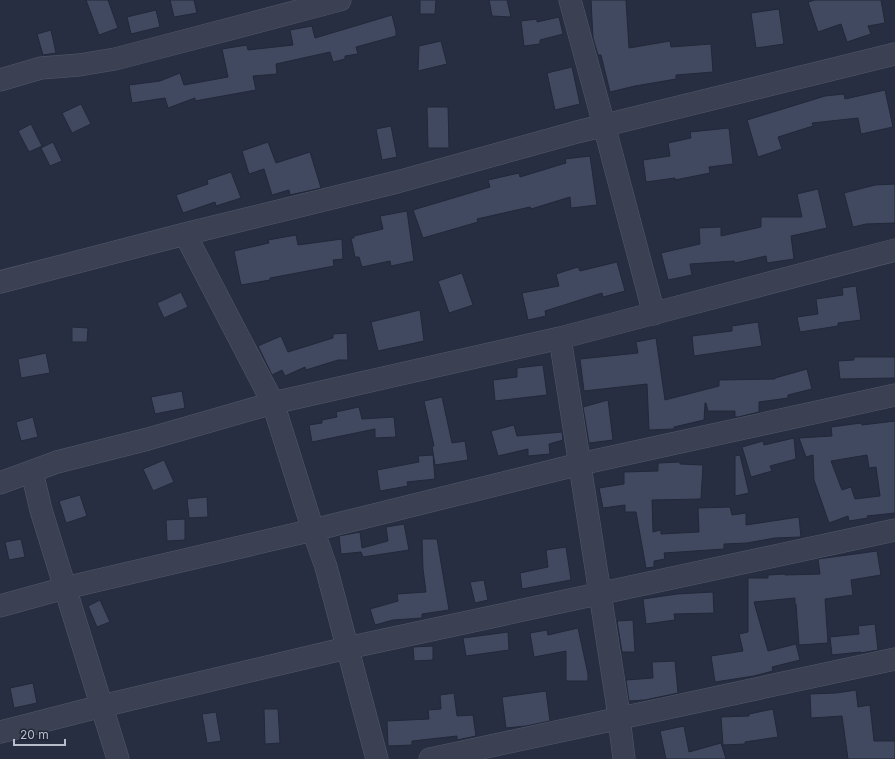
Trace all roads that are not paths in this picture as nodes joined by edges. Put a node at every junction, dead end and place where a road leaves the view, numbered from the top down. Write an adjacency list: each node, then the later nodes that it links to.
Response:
1 (340, 0): 4 (street)
2 (570, 0): 5 (street)
3 (895, 54): 5 (street)
4 (0, 80)
5 (604, 125): 6 (street); 9 (street)
6 (185, 234): 8 (street); 12 (street)
7 (895, 250): 9 (street)
8 (0, 282)
9 (654, 314): 10 (street)
10 (560, 338): 12 (street); 13 (street)
11 (895, 395): 13 (street)
12 (272, 403): 14 (street); 16 (street)
13 (580, 464): 16 (street); 19 (street)
14 (32, 472): 15 (street); 18 (street)
15 (0, 483)
16 (313, 530): 18 (street); 21 (street)
17 (895, 530): 19 (street)
18 (65, 588): 20 (street); 23 (street)
19 (600, 594): 21 (street); 24 (street)
20 (0, 606)
21 (348, 648): 23 (street); 27 (street)
22 (895, 659): 24 (street)
23 (102, 706): 25 (street); 26 (street)
24 (619, 719): 28 (street); 29 (street)
25 (0, 732)
26 (118, 759)
27 (377, 759)
28 (430, 759)
29 (624, 759)

